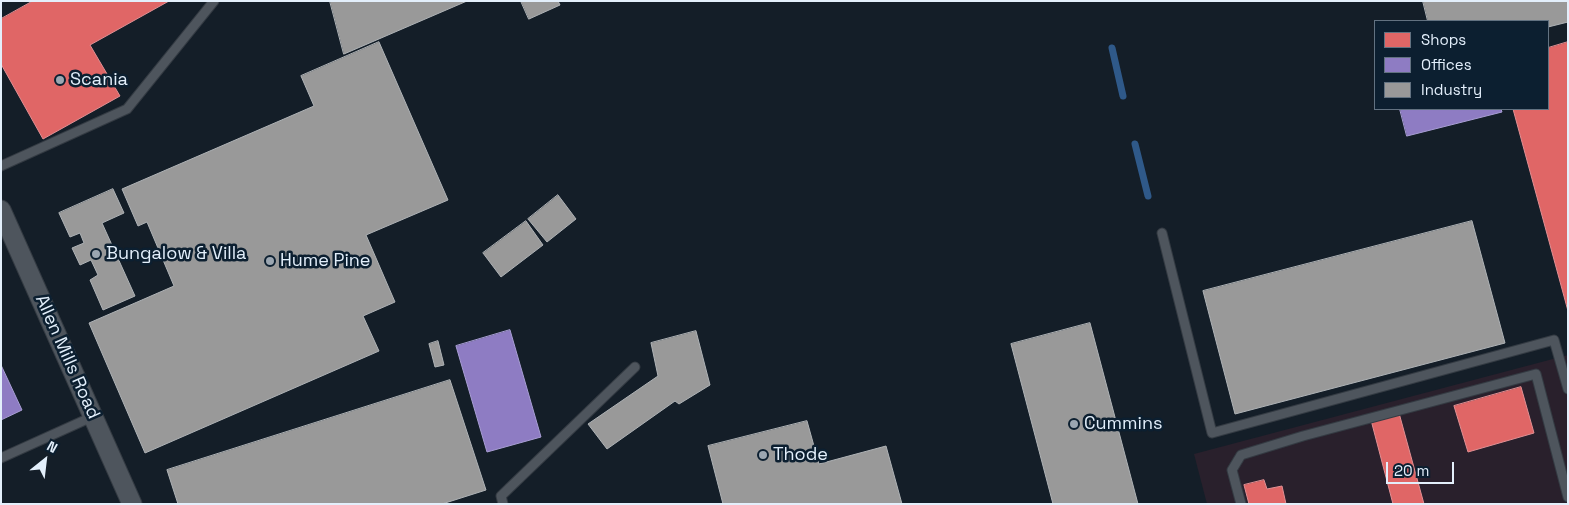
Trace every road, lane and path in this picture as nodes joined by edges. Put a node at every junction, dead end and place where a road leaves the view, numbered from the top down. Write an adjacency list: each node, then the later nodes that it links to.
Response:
1 (214, 1): 2 (lane)
2 (1, 166)
3 (1, 210): 7 (street, Allen Mills Road)
4 (1162, 233): 6 (lane)
5 (635, 367): 11 (lane)
6 (1568, 389)
7 (94, 416): 8 (lane); 10 (street, Allen Mills Road)
8 (1, 458)
9 (1568, 497): 12 (lane)
10 (132, 504)
11 (503, 504)
12 (1241, 504)

